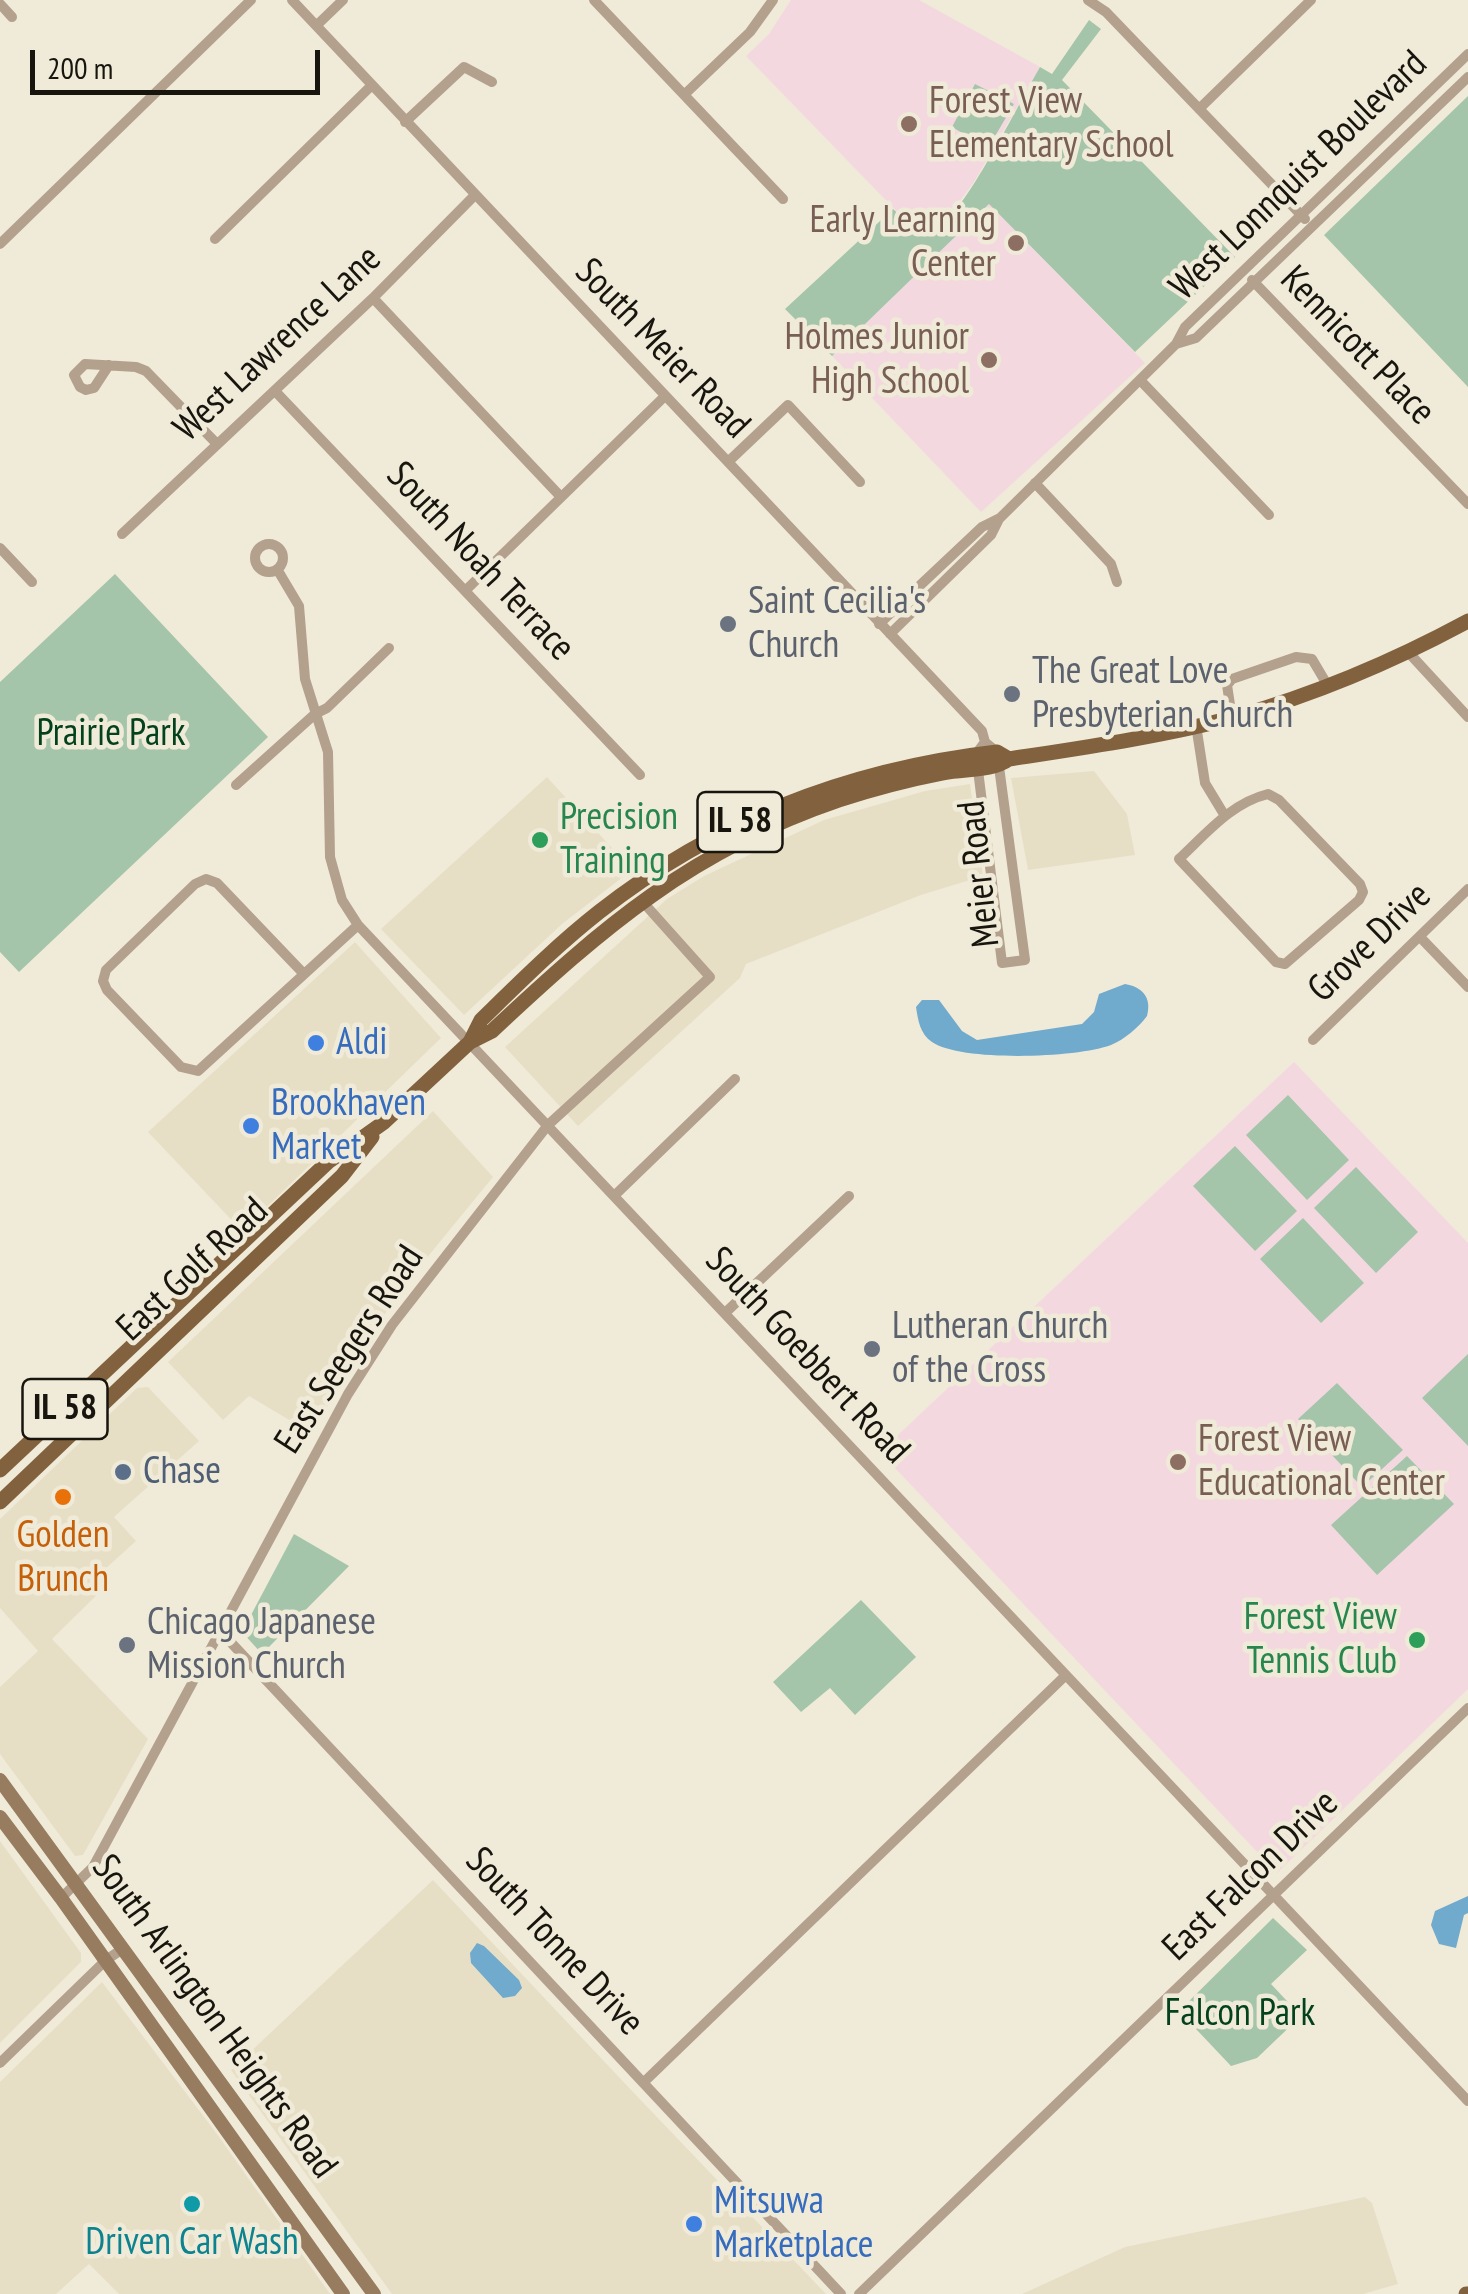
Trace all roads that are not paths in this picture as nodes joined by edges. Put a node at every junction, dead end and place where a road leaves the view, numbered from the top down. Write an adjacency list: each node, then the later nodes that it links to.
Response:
1 (250, 0): 23 (street)
2 (292, 0): 10 (street, South Meier Road)
3 (343, 0): 10 (street)
4 (594, 0): 15 (street)
5 (773, 0): 15 (street)
6 (1311, 0): 16 (street)
7 (1094, 2): 16 (street)
8 (0, 4): 9 (street)
9 (12, 17)
10 (316, 26): 14 (street, South Meier Road)
11 (1468, 54): 20 (street, West Lonnquist Boulevard)
12 (1468, 77): 21 (street, West Lonnquist Boulevard)
13 (492, 82): 17 (street)
14 (370, 86): 17 (street, South Meier Road); 22 (street)
15 (685, 94): 19 (street)
16 (1199, 109): 20 (street)
17 (405, 122): 18 (street, South Meier Road)
18 (474, 196): 26 (street, West Lawrence Lane); 31 (street, South Meier Road)
19 (784, 199)
20 (1302, 215): 21 (street); 24 (street, West Lonnquist Boulevard)
21 (1312, 228): 25 (street, West Lonnquist Boulevard)
22 (216, 239)
23 (0, 244)
24 (1244, 272): 25 (street, Kennicott Place); 27 (street, West Lonnquist Boulevard)
25 (1255, 283): 27 (street, West Lonnquist Boulevard); 37 (street, Kennicott Place)
26 (373, 298): 30 (street, West Lawrence Lane); 36 (street)
27 (1176, 344): 29 (street, West Lonnquist Boulevard)
28 (109, 366): 32 (street)
29 (1140, 380): 35 (street, West Lonnquist Boulevard); 38 (street)
30 (275, 391): 32 (street, West Lawrence Lane); 45 (street, South Noah Terrace)
31 (665, 396): 33 (street, South Meier Road); 36 (street)
32 (217, 444): 40 (street, West Lawrence Lane)
33 (729, 461): 34 (street); 47 (street, South Meier Road)
34 (860, 482)
35 (1035, 483): 39 (street, West Lonnquist Boulevard); 44 (street)
36 (560, 496): 45 (street)
37 (1468, 504)
38 (1270, 515)
39 (1000, 518): 47 (street, West Lonnquist Boulevard); 48 (street, West Lonnquist Boulevard)
40 (122, 534)
41 (0, 548): 43 (street)
42 (277, 570): 52 (street, South Goebbert Road)
43 (32, 582)
44 (1117, 582)
45 (466, 590): 57 (street, South Noah Terrace)
46 (1468, 622): 50 (main road, IL 58)
47 (879, 624): 48 (street, South Meier Road)
48 (890, 634): 56 (street, South Meier Road)
49 (388, 648): 52 (street)
50 (1409, 653): 51 (main road, IL 58); 53 (street)
51 (1328, 686): 54 (main road, IL 58); 54 (street)
52 (315, 714): 58 (street); 62 (street, South Goebbert Road)
53 (1468, 717)
54 (1232, 718): 55 (main road, IL 58)
55 (1196, 725): 56 (main road, East Golf Road / IL 58); 59 (street)
56 (990, 757): 56 (street, Meier Road); 61 (main road, East Golf Road / IL 58); 67 (main road, East Golf Road / IL 58)
57 (640, 775)
58 (236, 785)
59 (1224, 816): 59 (street)
60 (1468, 889): 63 (street, Grove Drive)
61 (642, 900): 67 (main road, East Golf Road / IL 58); 70 (street, East Seegers Road)
62 (358, 925): 64 (street); 67 (street, South Goebbert Road)
63 (1420, 937): 65 (street); 66 (street, Grove Drive)
64 (303, 973): 64 (street)
65 (1468, 987)
66 (1313, 1040)
67 (470, 1042): 69 (main road, East Golf Road / IL 58); 70 (street, South Goebbert Road)
68 (736, 1079): 71 (street)
69 (383, 1124): 74 (main road, East Golf Road / IL 58); 75 (main road, East Golf Road / IL 58)
70 (548, 1125): 71 (street, South Goebbert Road); 76 (street, East Seegers Road)
71 (614, 1196): 73 (street, South Goebbert Road)
72 (849, 1196): 73 (street)
73 (725, 1312): 77 (street, South Goebbert Road)
74 (0, 1470)
75 (0, 1502)
76 (222, 1633): 81 (street, East Seegers Road); 87 (street, South Tonne Drive)
77 (1066, 1675): 82 (street, South Goebbert Road); 87 (street)
78 (1468, 1708): 82 (street, East Falcon Drive)
79 (0, 1780): 81 (main road, South Arlington Heights Road)
80 (0, 1818): 83 (main road, South Arlington Heights Road)
81 (78, 1884): 83 (street, East Seegers Road); 84 (main road, South Arlington Heights Road)
82 (1274, 1896): 88 (street, South Goebbert Road); 92 (street, East Falcon Drive)
83 (61, 1898): 85 (main road, South Arlington Heights Road)
84 (124, 1948): 85 (street); 90 (main road, South Arlington Heights Road)
85 (106, 1960): 86 (street); 89 (main road, South Arlington Heights Road)
86 (0, 2063)
87 (644, 2082): 91 (street, South Tonne Drive)
88 (1468, 2101)
89 (343, 2294)
90 (374, 2294)
91 (842, 2294)
92 (859, 2294)

